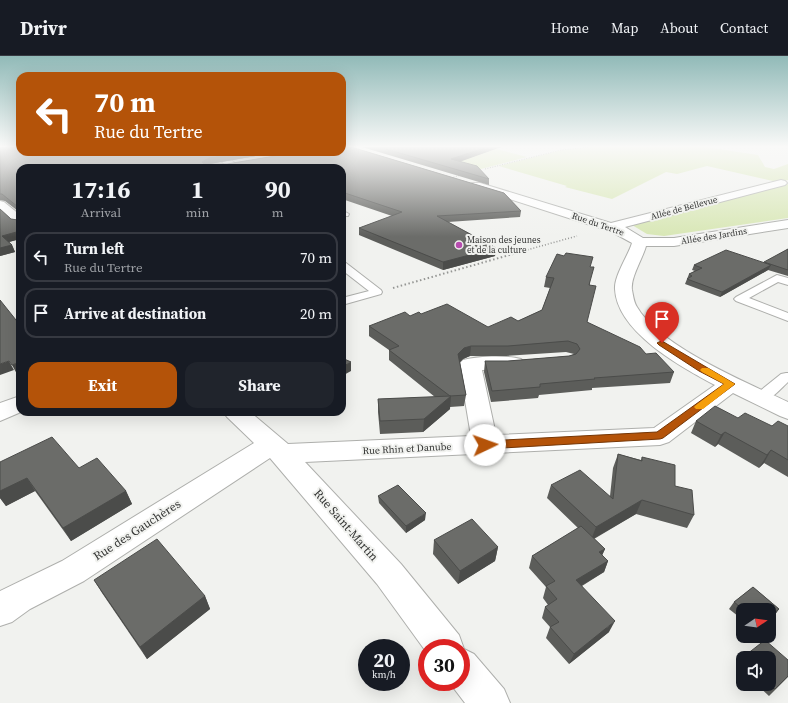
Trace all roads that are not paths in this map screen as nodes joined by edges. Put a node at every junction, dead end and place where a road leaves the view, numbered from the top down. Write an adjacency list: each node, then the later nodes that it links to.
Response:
1 (451, 178): 7 (street, Rue du Tertre)
2 (780, 182): 7 (street, Allée de Bellevue)
3 (3, 208): 4 (street); 5 (street)
4 (16, 208)
5 (15, 223)
6 (788, 224): 8 (street, Allée des Jardins)
7 (606, 225): 8 (street, Rue du Tertre)
8 (640, 242): 15 (street)
9 (346, 268): 11 (lane)
10 (788, 282): 12 (lane)
11 (346, 301)
12 (788, 317)
13 (536, 361): 21 (street)
14 (788, 378): 16 (lane)
15 (731, 384): 16 (street); 21 (street, Rue Rhin et Danube)
16 (760, 398): 18 (street)
17 (16, 405): 19 (street)
18 (788, 411)
19 (0, 413)
20 (239, 416): 22 (street, Rue Saint-Martin)
21 (485, 445): 22 (street, Rue Rhin et Danube)
22 (277, 450): 23 (street, Rue des Gauchères); 24 (street, Rue Saint-Martin)
23 (0, 610)
24 (439, 639)
25 (470, 678): 26 (street)
26 (490, 703)

